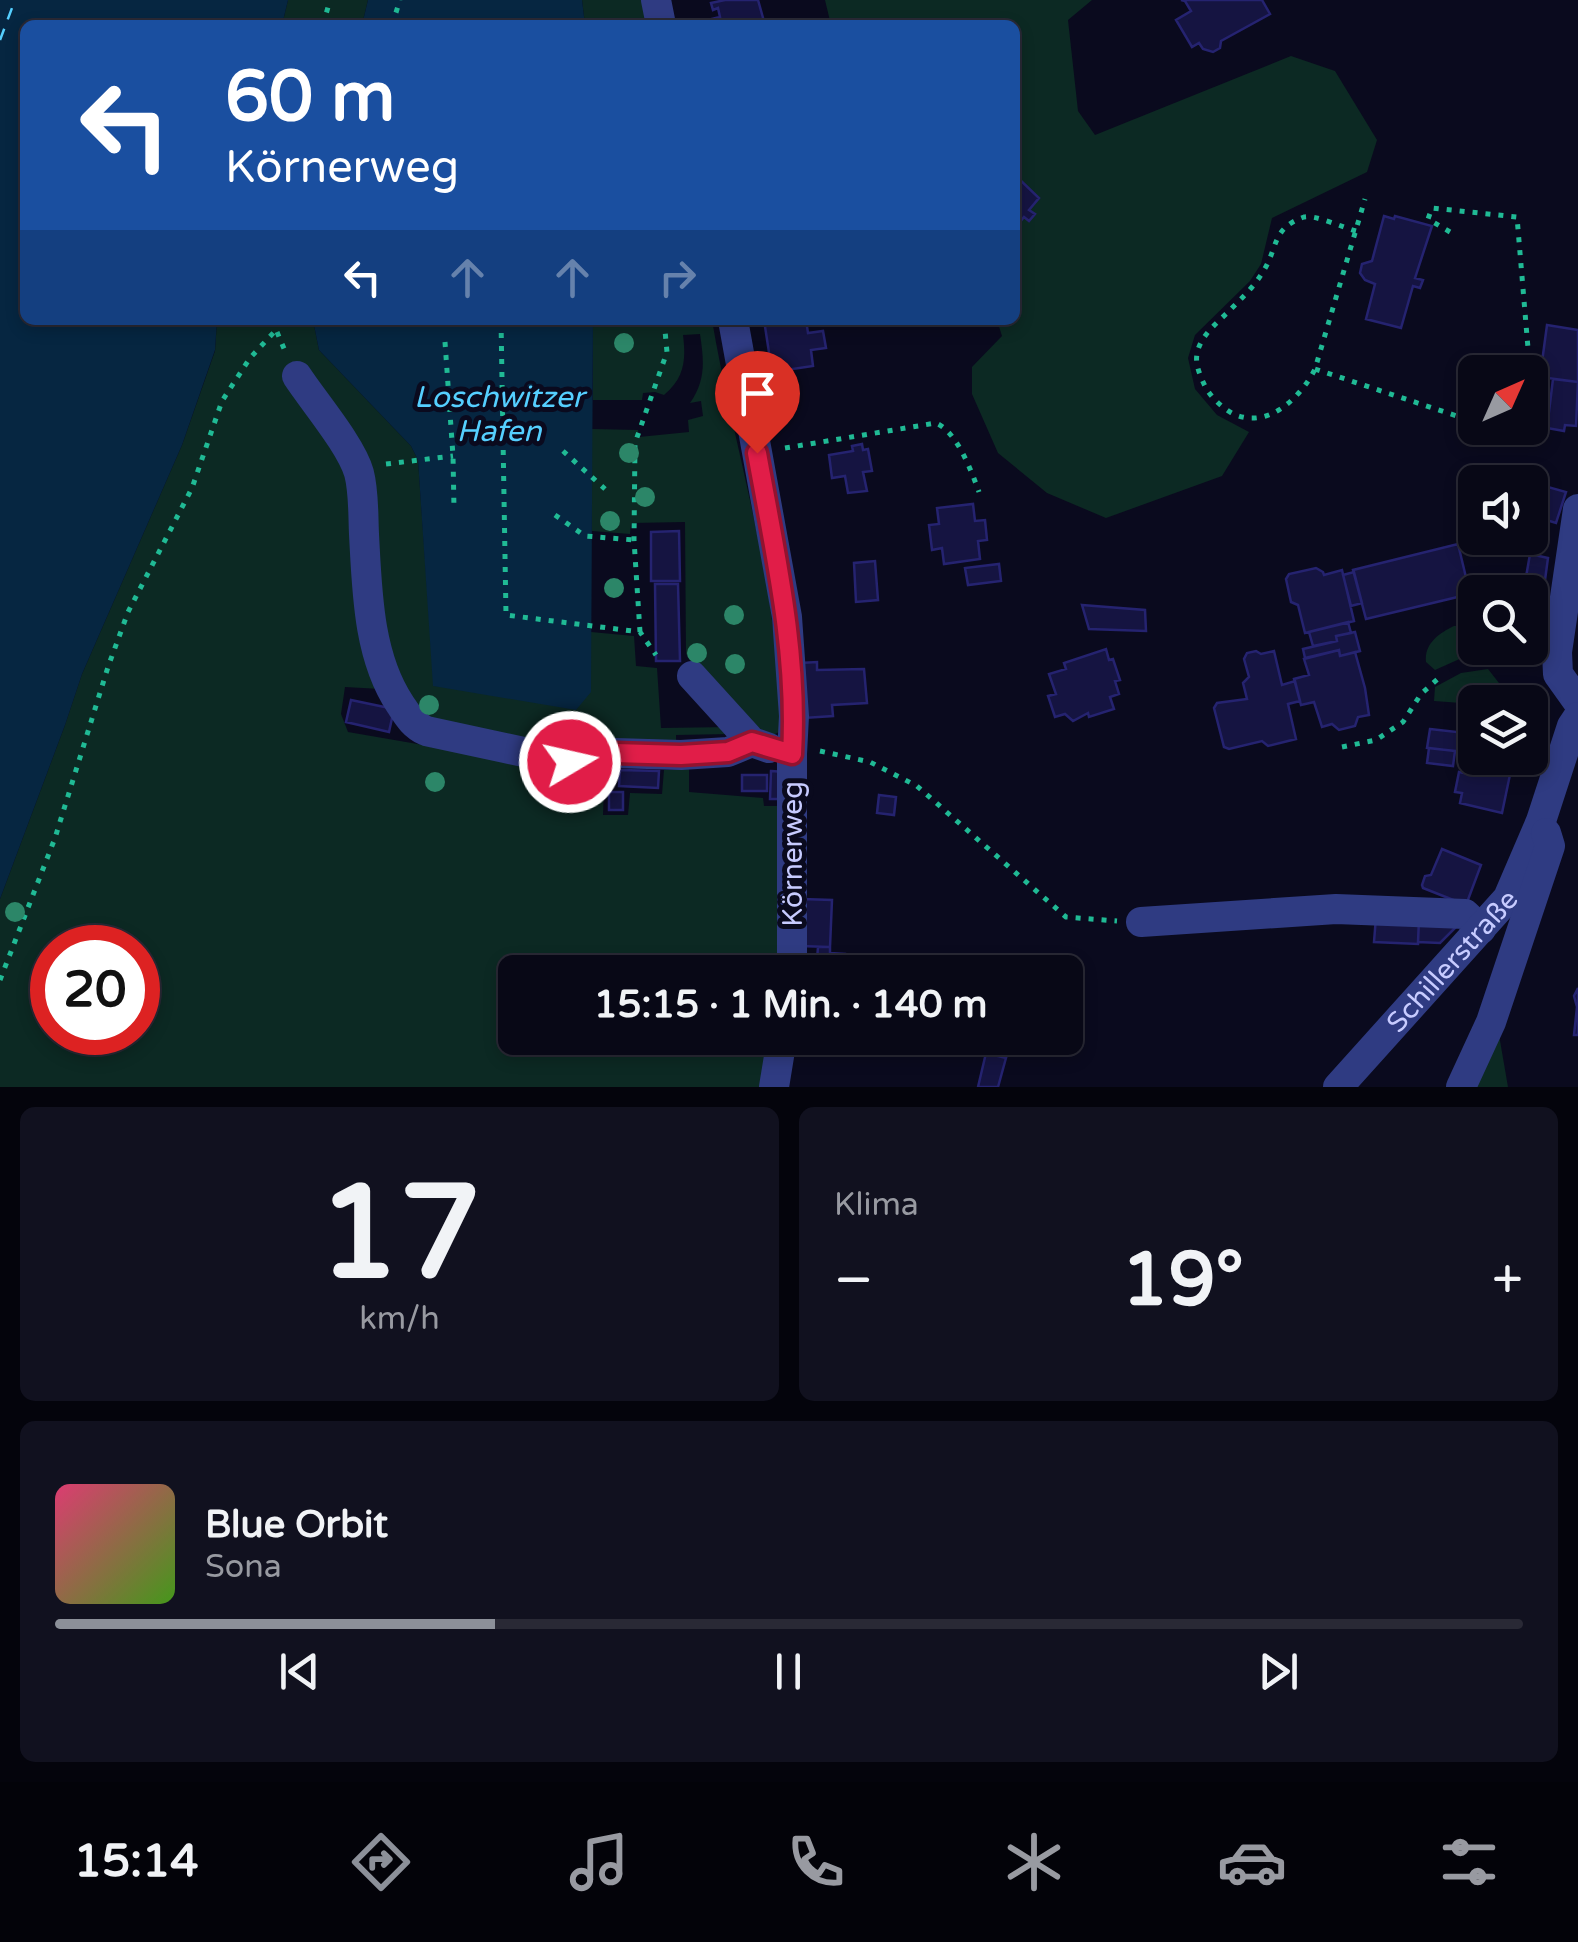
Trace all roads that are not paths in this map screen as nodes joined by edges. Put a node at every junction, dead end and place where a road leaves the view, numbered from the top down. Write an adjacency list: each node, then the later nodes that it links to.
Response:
1 (733, 325): 8 (street, Körnerweg)
2 (297, 376): 7 (street)
3 (1578, 509): 5 (street)
4 (692, 676): 7 (street)
5 (1578, 702)
6 (1578, 717): 9 (street, Schillerstraße)
7 (752, 742): 8 (street)
8 (792, 750): 12 (street, Körnerweg)
9 (1541, 821): 11 (street, Schillerstraße); 16 (street, Schillerstraße)
10 (1132, 922): 11 (street)
11 (1481, 929): 15 (street, Schillerstraße)
12 (792, 955)
13 (779, 1055): 14 (street)
14 (774, 1087)
15 (1338, 1087)
16 (1460, 1087)

